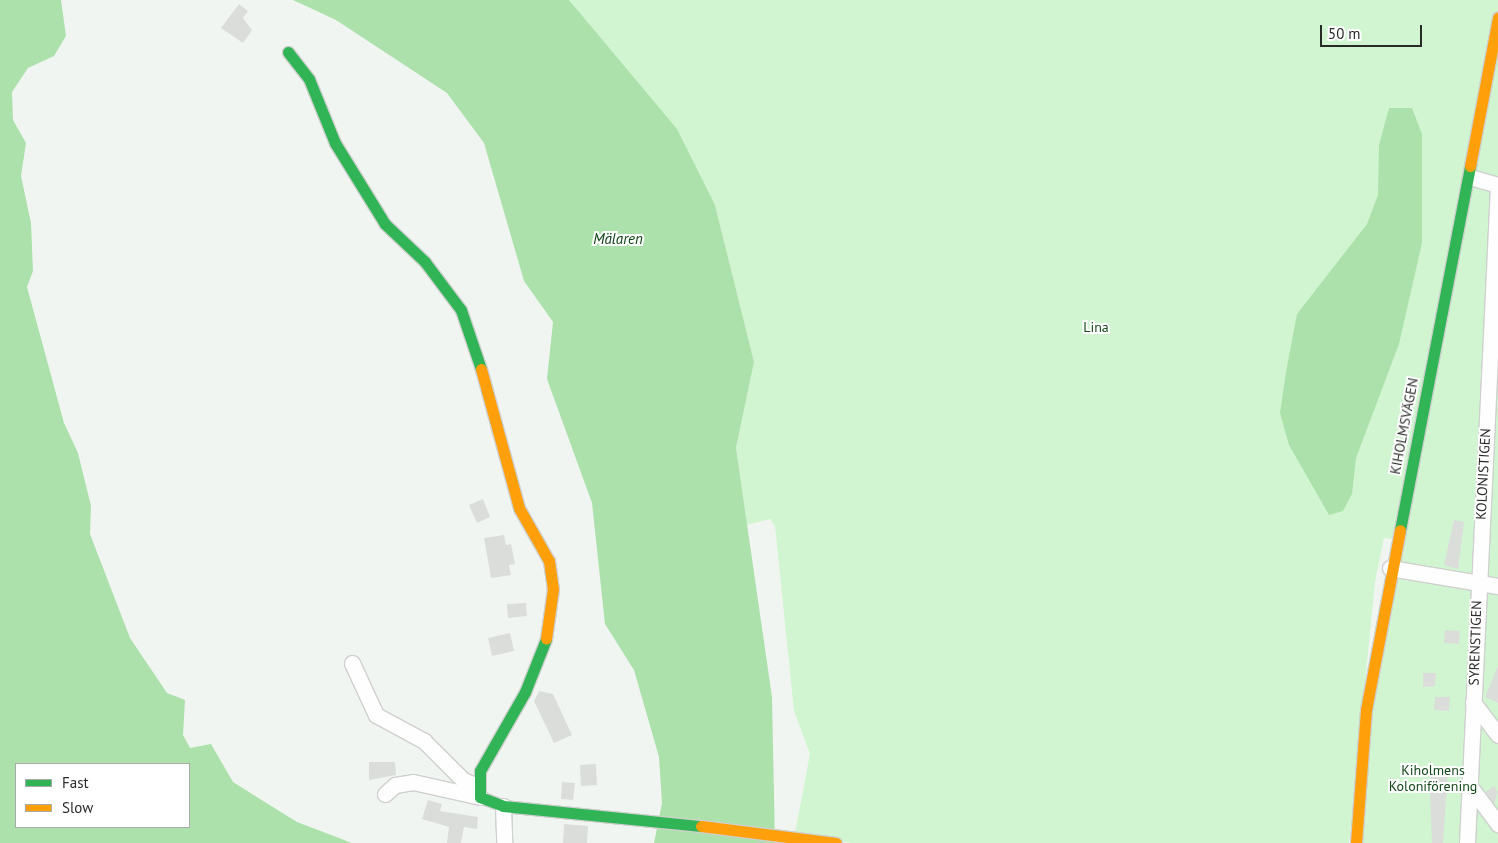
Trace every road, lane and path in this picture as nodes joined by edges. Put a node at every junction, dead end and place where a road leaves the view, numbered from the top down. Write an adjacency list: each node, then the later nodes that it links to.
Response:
1 (1498, 18): 3 (street, KIHOLMSVÄGEN)
2 (288, 52): 14 (street)
3 (1470, 177): 4 (street); 5 (street, KIHOLMSVÄGEN)
4 (1498, 185): 6 (street, KOLONISTIGEN)
5 (1390, 568): 6 (street); 20 (street, KIHOLMSVÄGEN)
6 (1478, 584): 7 (street); 9 (street, SYRENSTIGEN)
7 (1498, 586)
8 (352, 663): 14 (street)
9 (1473, 702): 10 (street, SYRENSTIGEN); 11 (street, SYRENSTIGEN)
10 (1493, 717): 11 (street); 12 (street, SYRENSTIGEN)
11 (1471, 731): 13 (street, SYRENSTIGEN)
12 (1498, 735)
13 (1469, 786): 17 (street); 21 (street, SYRENSTIGEN)
14 (479, 792): 15 (street); 16 (street)
15 (385, 794)
16 (502, 806): 18 (street); 19 (street)
17 (1498, 824)
18 (504, 843)
19 (836, 843)
20 (1356, 843)
21 (1467, 843)

